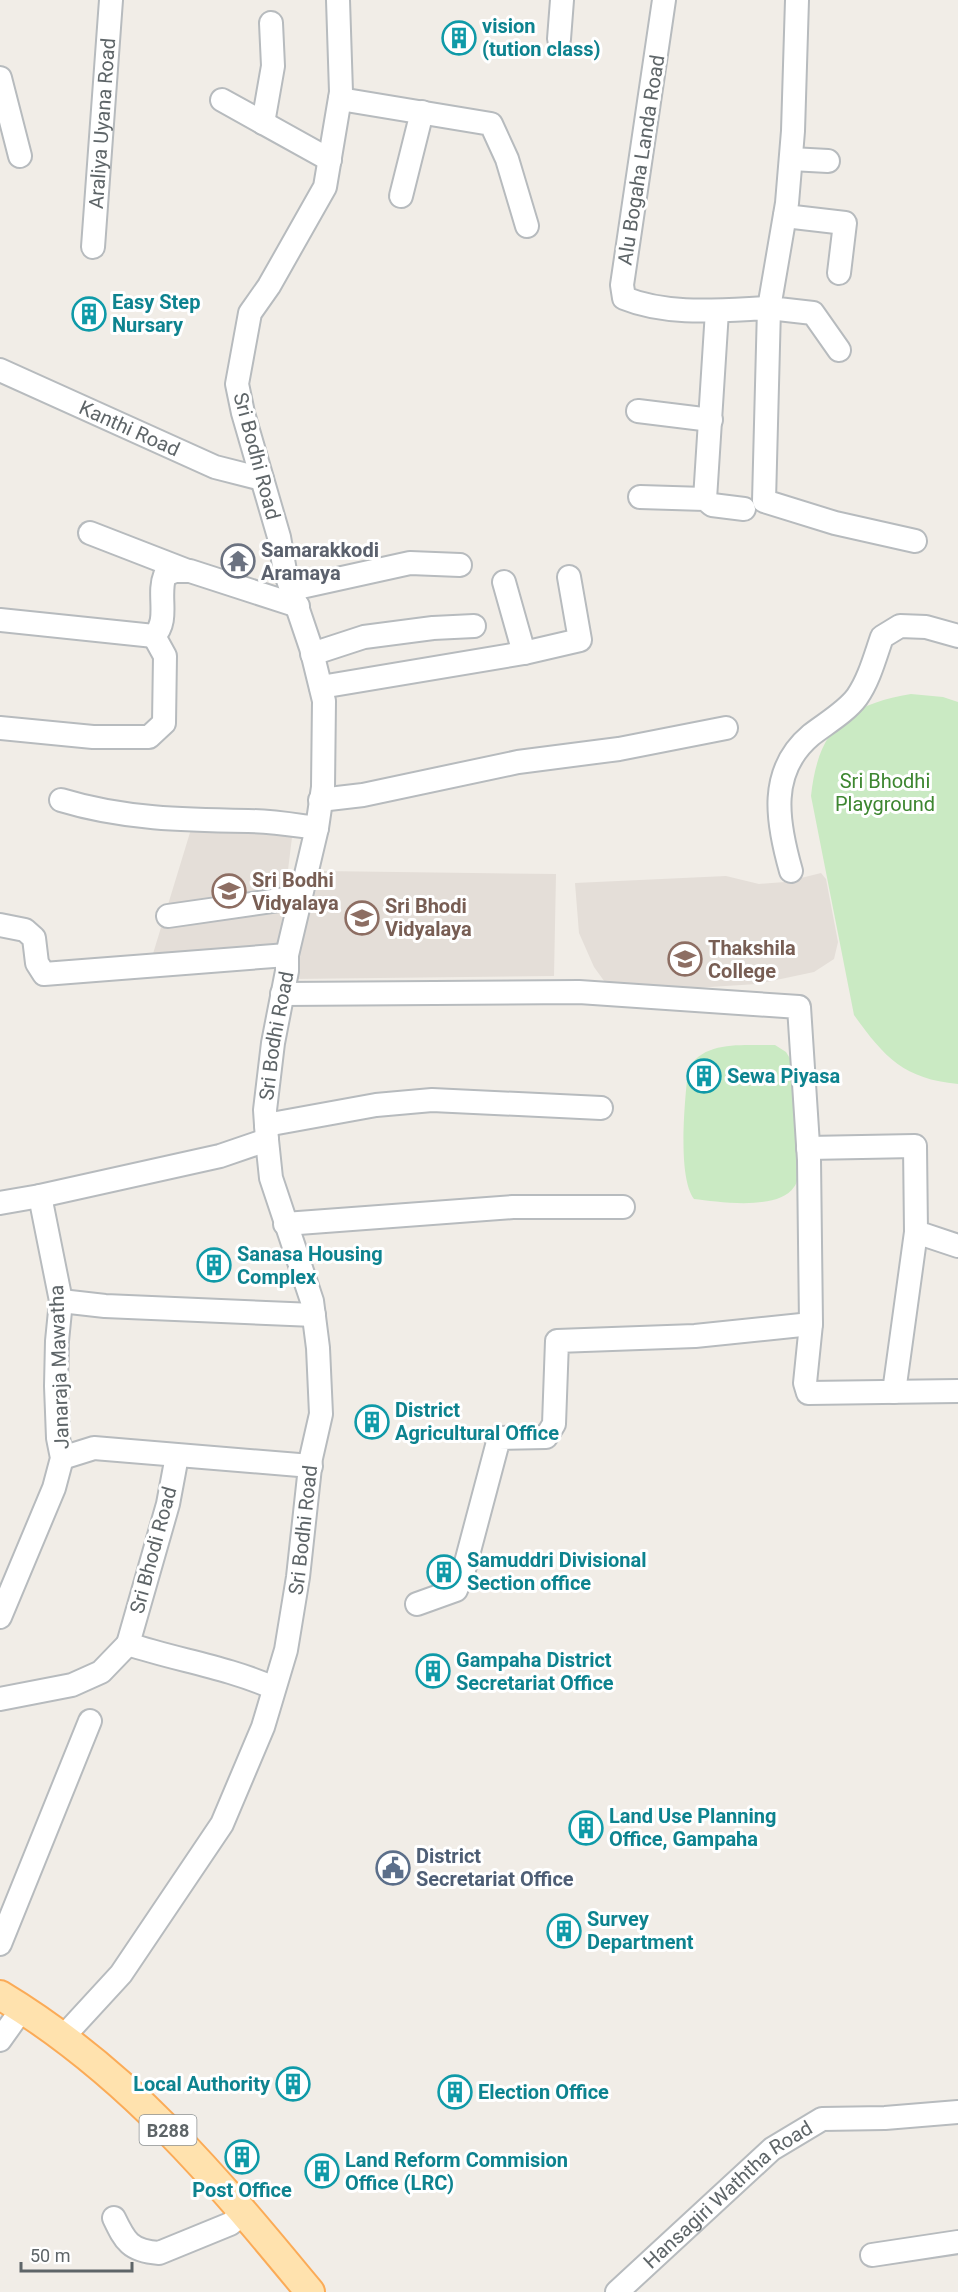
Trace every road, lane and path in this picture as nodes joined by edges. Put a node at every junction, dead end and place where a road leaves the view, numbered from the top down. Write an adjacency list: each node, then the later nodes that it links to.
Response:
1 (111, 0): 20 (street, Araliya Uyana Road)
2 (338, 0): 9 (street, Sri Bodhi Road)
3 (562, 0): 7 (street)
4 (664, 0): 23 (street, Alu Bogaha Landa Road)
5 (797, 0): 14 (street)
6 (271, 23): 12 (street)
7 (559, 39)
8 (0, 78): 13 (street)
9 (340, 99): 11 (street); 15 (street, Sri Bodhi Road)
10 (222, 100): 12 (street)
11 (422, 112): 17 (street); 19 (street)
12 (263, 123): 15 (street)
13 (20, 156)
14 (791, 159): 16 (street); 18 (street)
15 (330, 160): 28 (street, Sri Bodhi Road)
16 (828, 161)
17 (401, 196)
18 (785, 216): 21 (street); 22 (street)
19 (527, 226)
20 (93, 247)
21 (839, 273)
22 (769, 308): 23 (street); 24 (street); 33 (street)
23 (717, 311): 27 (street)
24 (839, 350)
25 (0, 370): 28 (street, Kanthi Road)
26 (638, 411): 27 (street)
27 (711, 420): 30 (street)
28 (262, 479): 38 (street, Sri Bodhi Road)
29 (640, 497): 30 (street)
30 (705, 499): 31 (street)
31 (744, 509)
32 (90, 533): 35 (street)
33 (915, 541)
34 (460, 565): 38 (street)
35 (190, 571): 38 (street); 41 (street)
36 (568, 577): 43 (street)
37 (504, 582): 43 (street)
38 (295, 598): 44 (street, Sri Bodhi Road)
39 (0, 620): 41 (street)
40 (474, 626): 44 (street)
41 (154, 636): 46 (street)
42 (958, 636): 51 (street)
43 (524, 653): 45 (street)
44 (312, 654): 45 (street, Sri Bodhi Road)
45 (321, 687): 49 (street, Sri Bodhi Road)
46 (0, 728)
47 (726, 728): 49 (street)
48 (61, 800): 50 (street)
49 (320, 800): 50 (street, Sri Bodhi Road)
50 (317, 828): 52 (street, Sri Bodhi Road)
51 (791, 871)
52 (300, 897): 53 (street); 55 (street, Sri Bodhi Road)
53 (168, 916)
54 (0, 925): 55 (street)
55 (287, 955): 56 (street, Sri Bodhi Road)
56 (282, 994): 58 (street, Sri Bodhi Road); 59 (street)
57 (601, 1108): 58 (street)
58 (266, 1132): 60 (street); 63 (street, Sri Bodhi Road)
59 (808, 1148): 64 (street); 68 (street)
60 (39, 1196): 61 (street); 66 (street, Janaraja Mawatha)
61 (0, 1203)
62 (623, 1207): 63 (street)
63 (285, 1224): 67 (street, Sri Bodhi Road)
64 (916, 1232): 65 (street); 70 (street)
65 (958, 1246)
66 (61, 1301): 67 (street); 72 (street, Janaraja Mawatha)
67 (314, 1315): 73 (street, Sri Bodhi Road)
68 (811, 1324): 70 (street); 74 (street)
69 (958, 1391): 70 (street)
70 (894, 1392)
71 (177, 1456): 72 (street); 73 (street); 76 (street, Sri Bhodi Road)
72 (62, 1458): 75 (street, Janaraja Mawatha)
73 (311, 1466): 77 (street, Sri Bodhi Road)
74 (417, 1604)
75 (0, 1617)
76 (128, 1644): 77 (street); 78 (street, Sri Bhodi Road)
77 (274, 1688): 82 (street, Sri Bodhi Road)
78 (0, 1699)
79 (90, 1721): 80 (street)
80 (0, 1944)
81 (11, 2002): 82 (main road, B288); 83 (street)
82 (64, 2036): 85 (main road, B288)
83 (0, 2040)
84 (958, 2112): 90 (street, Hansagiri Waththa Road)
85 (244, 2213): 86 (street); 89 (main road, B288)
86 (114, 2218)
87 (958, 2242): 88 (street)
88 (872, 2255)
89 (310, 2292)
90 (617, 2292)

